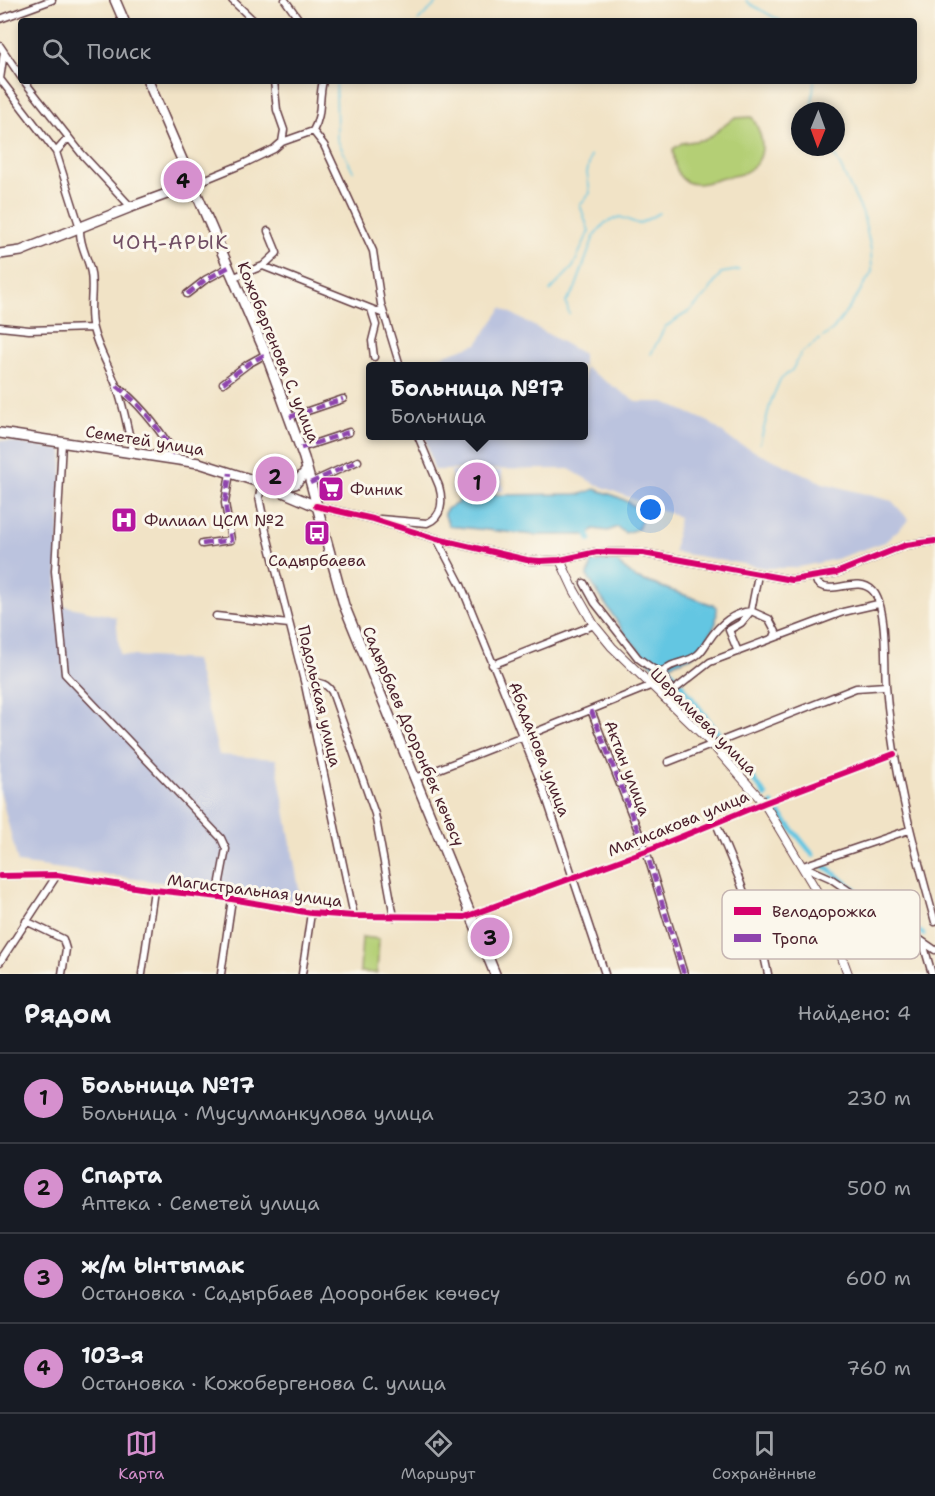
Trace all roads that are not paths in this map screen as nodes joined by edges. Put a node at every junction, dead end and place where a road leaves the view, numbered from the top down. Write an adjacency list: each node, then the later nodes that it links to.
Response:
1 (52, 0): 8 (street)
2 (115, 0): 5 (main road)
3 (232, 0): 6 (street)
4 (285, 0): 7 (street)
5 (123, 18)
6 (251, 18)
7 (298, 18)
8 (0, 19)
9 (2, 49): 10 (street); 11 (street)
10 (18, 73)
11 (0, 79): 19 (street)
12 (26, 84): 17 (street)
13 (149, 84): 20 (main road, Кожобергенова С. улица)
14 (274, 84): 18 (street)
15 (322, 84): 16 (street)
16 (314, 131): 18 (street); 30 (street)
17 (68, 138): 19 (street); 21 (street)
18 (282, 142): 20 (street)
19 (56, 152): 22 (street)
20 (194, 184): 21 (main road); 26 (main road, Кожобергенова С. улица)
21 (131, 207): 22 (main road)
22 (80, 228): 24 (main road); 32 (street)
23 (268, 231): 25 (street)
24 (0, 255)
25 (263, 266): 27 (street); 29 (street)
26 (229, 267): 27 (main road, Кожобергенова С. улица); 28 (street)
27 (234, 278): 33 (main road, Кожобергенова С. улица)
28 (187, 294)
29 (371, 309): 30 (street); 34 (street)
30 (384, 314): 35 (street)
31 (0, 327): 32 (street)
32 (92, 328): 37 (street)
33 (266, 354): 36 (street); 39 (main road, Кожобергенова С. улица)
34 (374, 357)
35 (399, 362)
36 (223, 383)
37 (117, 386): 45 (street); 46 (street)
38 (343, 399): 39 (street)
39 (290, 417): 44 (main road, Кожобергенова С. улица)
40 (349, 432): 44 (street)
41 (0, 433): 43 (main road, Семетей улица)
42 (420, 440): 54 (street)
43 (62, 442): 45 (main road, Семетей улица); 94 (street)
44 (301, 448): 48 (main road, Кожобергенова С. улица)
45 (133, 453): 46 (main road, Семетей улица)
46 (169, 457): 49 (main road, Семетей улица)
47 (358, 461): 51 (street)
48 (307, 470): 51 (main road, Кожобергенова С. улица); 52 (main road)
49 (230, 473): 50 (main road, Семетей улица); 57 (street)
50 (262, 483): 52 (main road, Семетей улица); 65 (street, Подольская улица)
51 (310, 483): 53 (main road, Кожобергенова С. улица)
52 (273, 488): 53 (main road, Семетей улица)
53 (316, 506): 54 (street); 81 (main road, Садырбаев Дооронбек көчөсү)
54 (373, 519): 55 (street)
55 (437, 539): 58 (street); 69 (street, Абаданова улица)
56 (935, 542): 60 (street)
57 (202, 544)
58 (560, 560): 59 (street); 66 (street, Шералиева улица)
59 (758, 575): 60 (street); 63 (street)
60 (815, 578): 62 (street)
61 (584, 583): 70 (street)
62 (878, 604): 67 (street); 73 (street)
63 (751, 611): 67 (street); 68 (street); 70 (street)
64 (216, 616): 65 (street)
65 (289, 624): 71 (street, Подольская улица)
66 (594, 625): 69 (street); 72 (street, Шералиева улица)
67 (774, 637): 68 (street)
68 (738, 652): 74 (street)
69 (492, 665): 77 (street, Абаданова улица)
70 (663, 672): 74 (street)
71 (305, 685): 98 (street, Подольская улица); 99 (street)
72 (651, 686): 75 (street, Шералиева улица); 76 (street)
73 (886, 686): 78 (street); 79 (street)
74 (672, 692): 75 (street)
75 (664, 698): 78 (street, Шералиева улица)
76 (591, 710): 77 (street); 85 (street, Актан улица)
77 (521, 738): 81 (street); 89 (street, Абаданова улица)
78 (712, 744): 80 (street); 82 (street, Шералиева улица)
79 (894, 754): 82 (street, Матисакова улица); 84 (street)
80 (668, 762)
81 (416, 778): 97 (main road, Садырбаев Дооронбек көчөсү)
82 (764, 803): 83 (street, Матисакова улица); 86 (street, Шералиева улица)
83 (716, 823): 85 (street, Матисакова улица); 91 (street)
84 (909, 830): 86 (street); 101 (street)
85 (646, 852): 89 (street, Матисакова улица); 113 (street, Актан улица)
86 (803, 866): 92 (street, Шералиева улица); 93 (street)
87 (57, 875): 88 (street, Магистральная улица); 90 (street, Магистральная улица); 100 (street)
88 (0, 876)
89 (574, 879): 97 (street, Матисакова улица); 112 (street, Абаданова улица)
90 (154, 890): 94 (street, Магистральная улица); 108 (street)
91 (743, 890)
92 (816, 890)
93 (847, 890)
94 (220, 897): 95 (street, Магистральная улица)
95 (232, 899): 96 (street, Магистральная улица); 109 (street)
96 (311, 913): 98 (street, Магистральная улица); 110 (street)
97 (472, 915): 99 (street, Магистральная улица); 111 (main road, Садырбаев Дооронбек көчөсү)
98 (354, 916): 99 (street, Магистральная улица)
99 (394, 917)
100 (26, 921): 106 (street); 107 (street)
101 (935, 922)
102 (922, 943): 103 (street); 116 (street)
103 (935, 950)
104 (765, 959): 114 (street)
105 (842, 959): 115 (street, Шералиева улица)
106 (0, 962)
107 (63, 974)
108 (142, 974)
109 (221, 974)
110 (302, 974)
111 (495, 974)
112 (605, 974)
113 (684, 974)
114 (768, 974)
115 (848, 974)
116 (932, 974)

